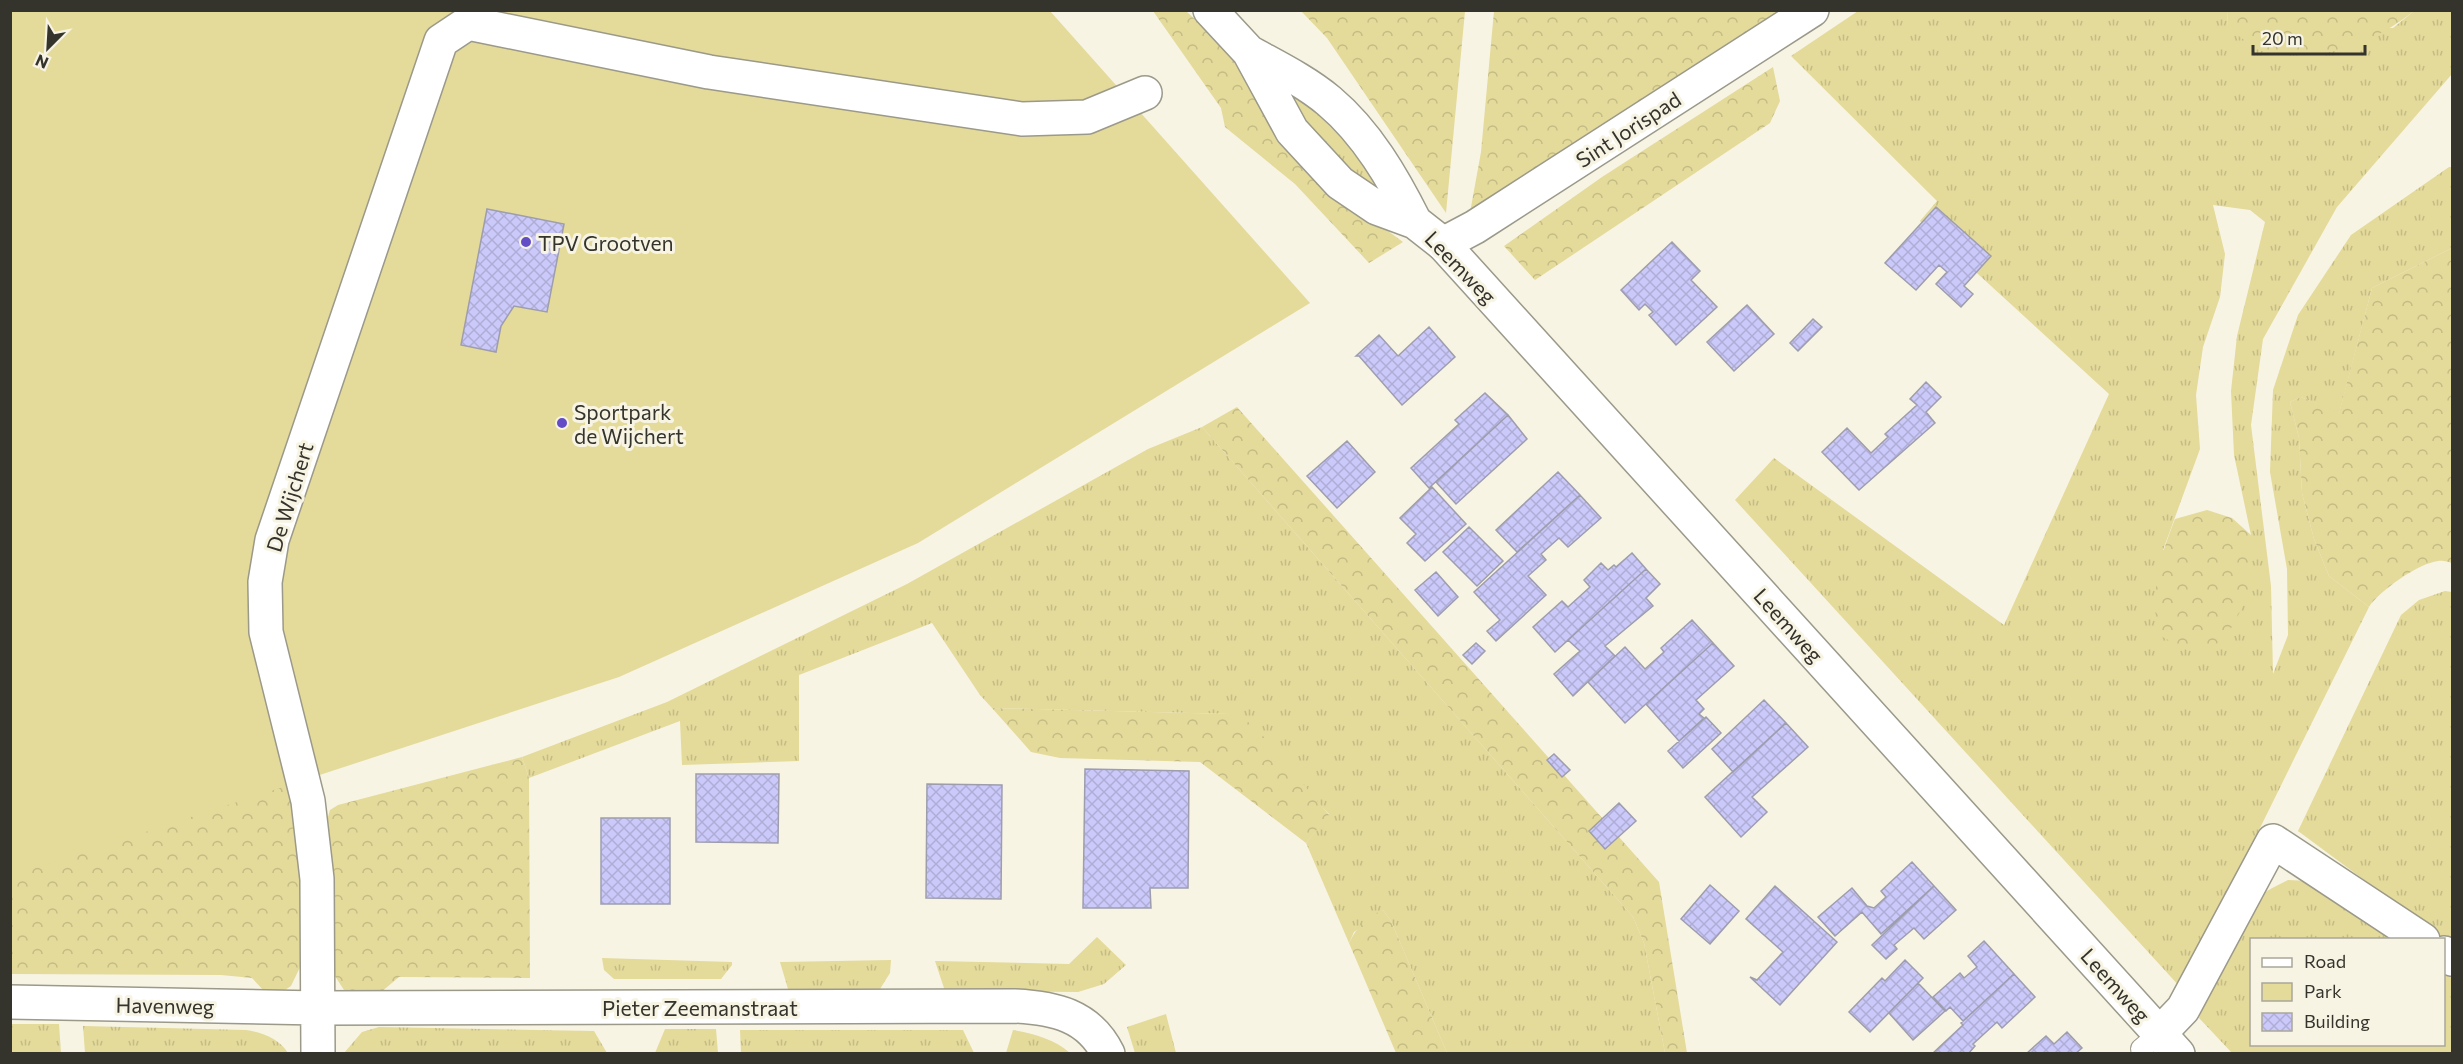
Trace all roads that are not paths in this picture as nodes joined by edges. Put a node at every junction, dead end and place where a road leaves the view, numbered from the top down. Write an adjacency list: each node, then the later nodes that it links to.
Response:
1 (1210, 10): 3 (street, Leemweg)
2 (1812, 10): 6 (street, Sint Jorispad)
3 (1249, 52): 5 (street, Leemweg); 5 (street, Leemweg)
4 (1145, 93): 9 (street, De Wijchert)
5 (1415, 222): 6 (street, Leemweg)
6 (1443, 243): 10 (street, Leemweg)
7 (2421, 938): 10 (street, Leemweg)
8 (10, 1002): 9 (street, Havenweg)
9 (319, 1008): 11 (street); 12 (street, Pieter Zeemanstraat)
10 (2160, 1045)
11 (318, 1053)
12 (1108, 1053)

